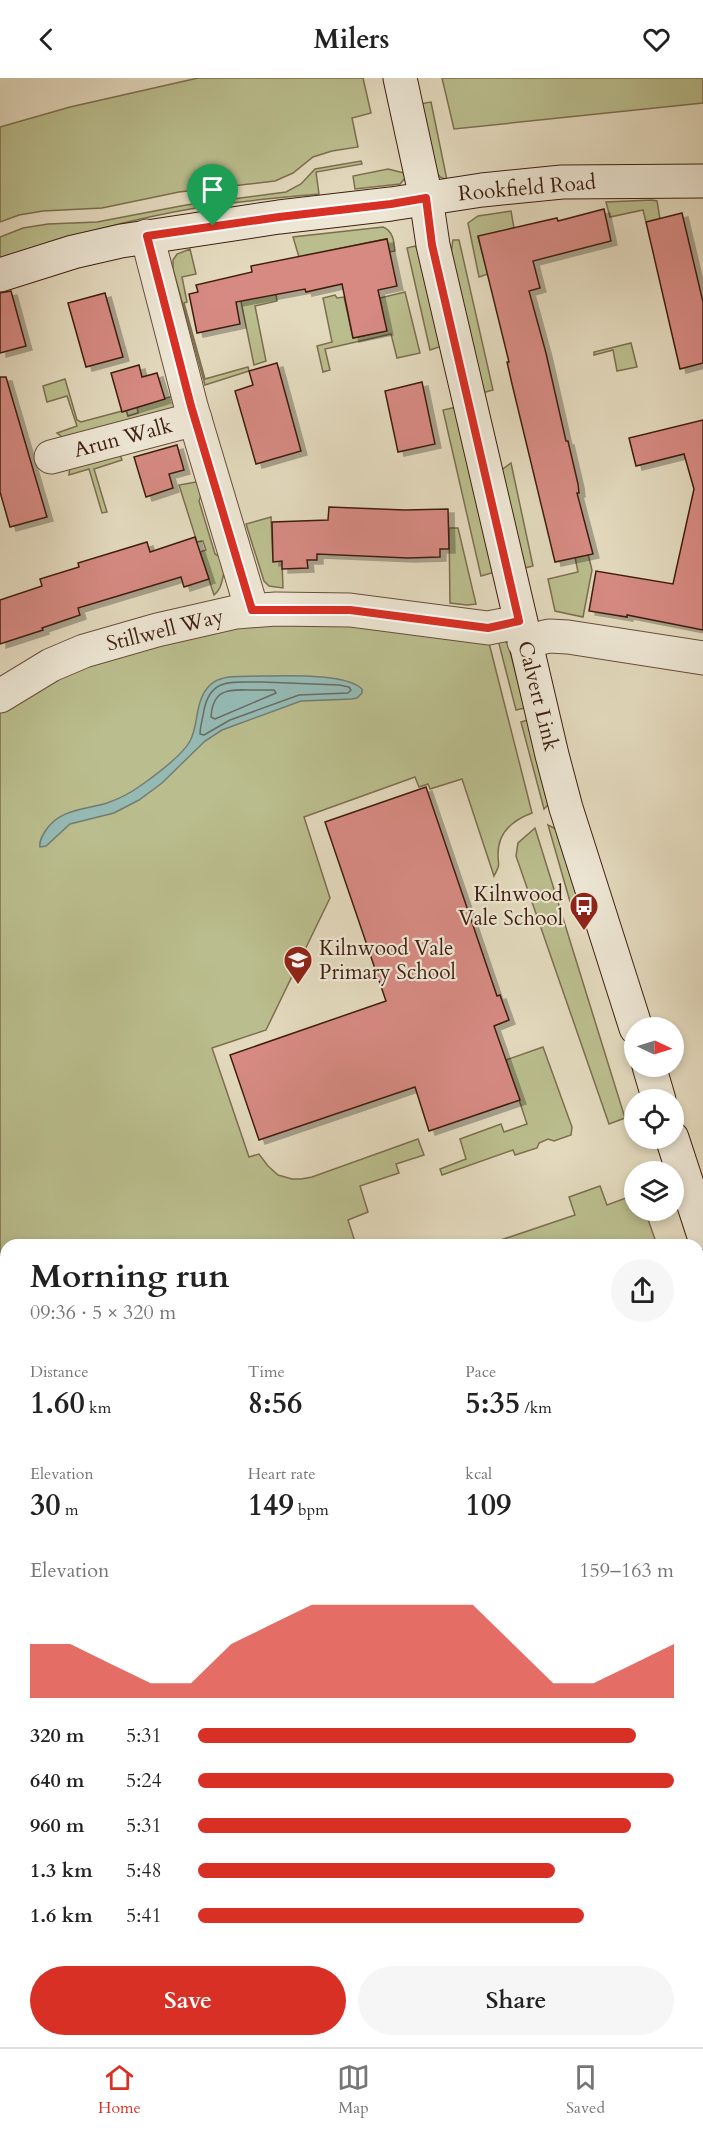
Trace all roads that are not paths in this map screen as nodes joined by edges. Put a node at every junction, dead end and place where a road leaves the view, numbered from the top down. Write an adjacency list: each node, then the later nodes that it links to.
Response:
1 (400, 78): 3 (street, Calvert Link)
2 (703, 181): 3 (street, Rookfield Road)
3 (426, 198): 4 (street, Rookfield Road); 9 (street, Calvert Link)
4 (147, 236): 5 (street, Rookfield Road); 6 (street, Arun Walk)
5 (0, 275)
6 (195, 418): 7 (street, Arun Walk); 8 (street, Arun Walk)
7 (51, 458)
8 (252, 610): 9 (street, Stillwell Way); 11 (street, Stillwell Way)
9 (522, 632): 10 (street, Stillwell Way); 12 (street, Calvert Link)
10 (703, 658)
11 (0, 696)
12 (632, 1017)
13 (676, 1149): 14 (street)
14 (703, 1233)

